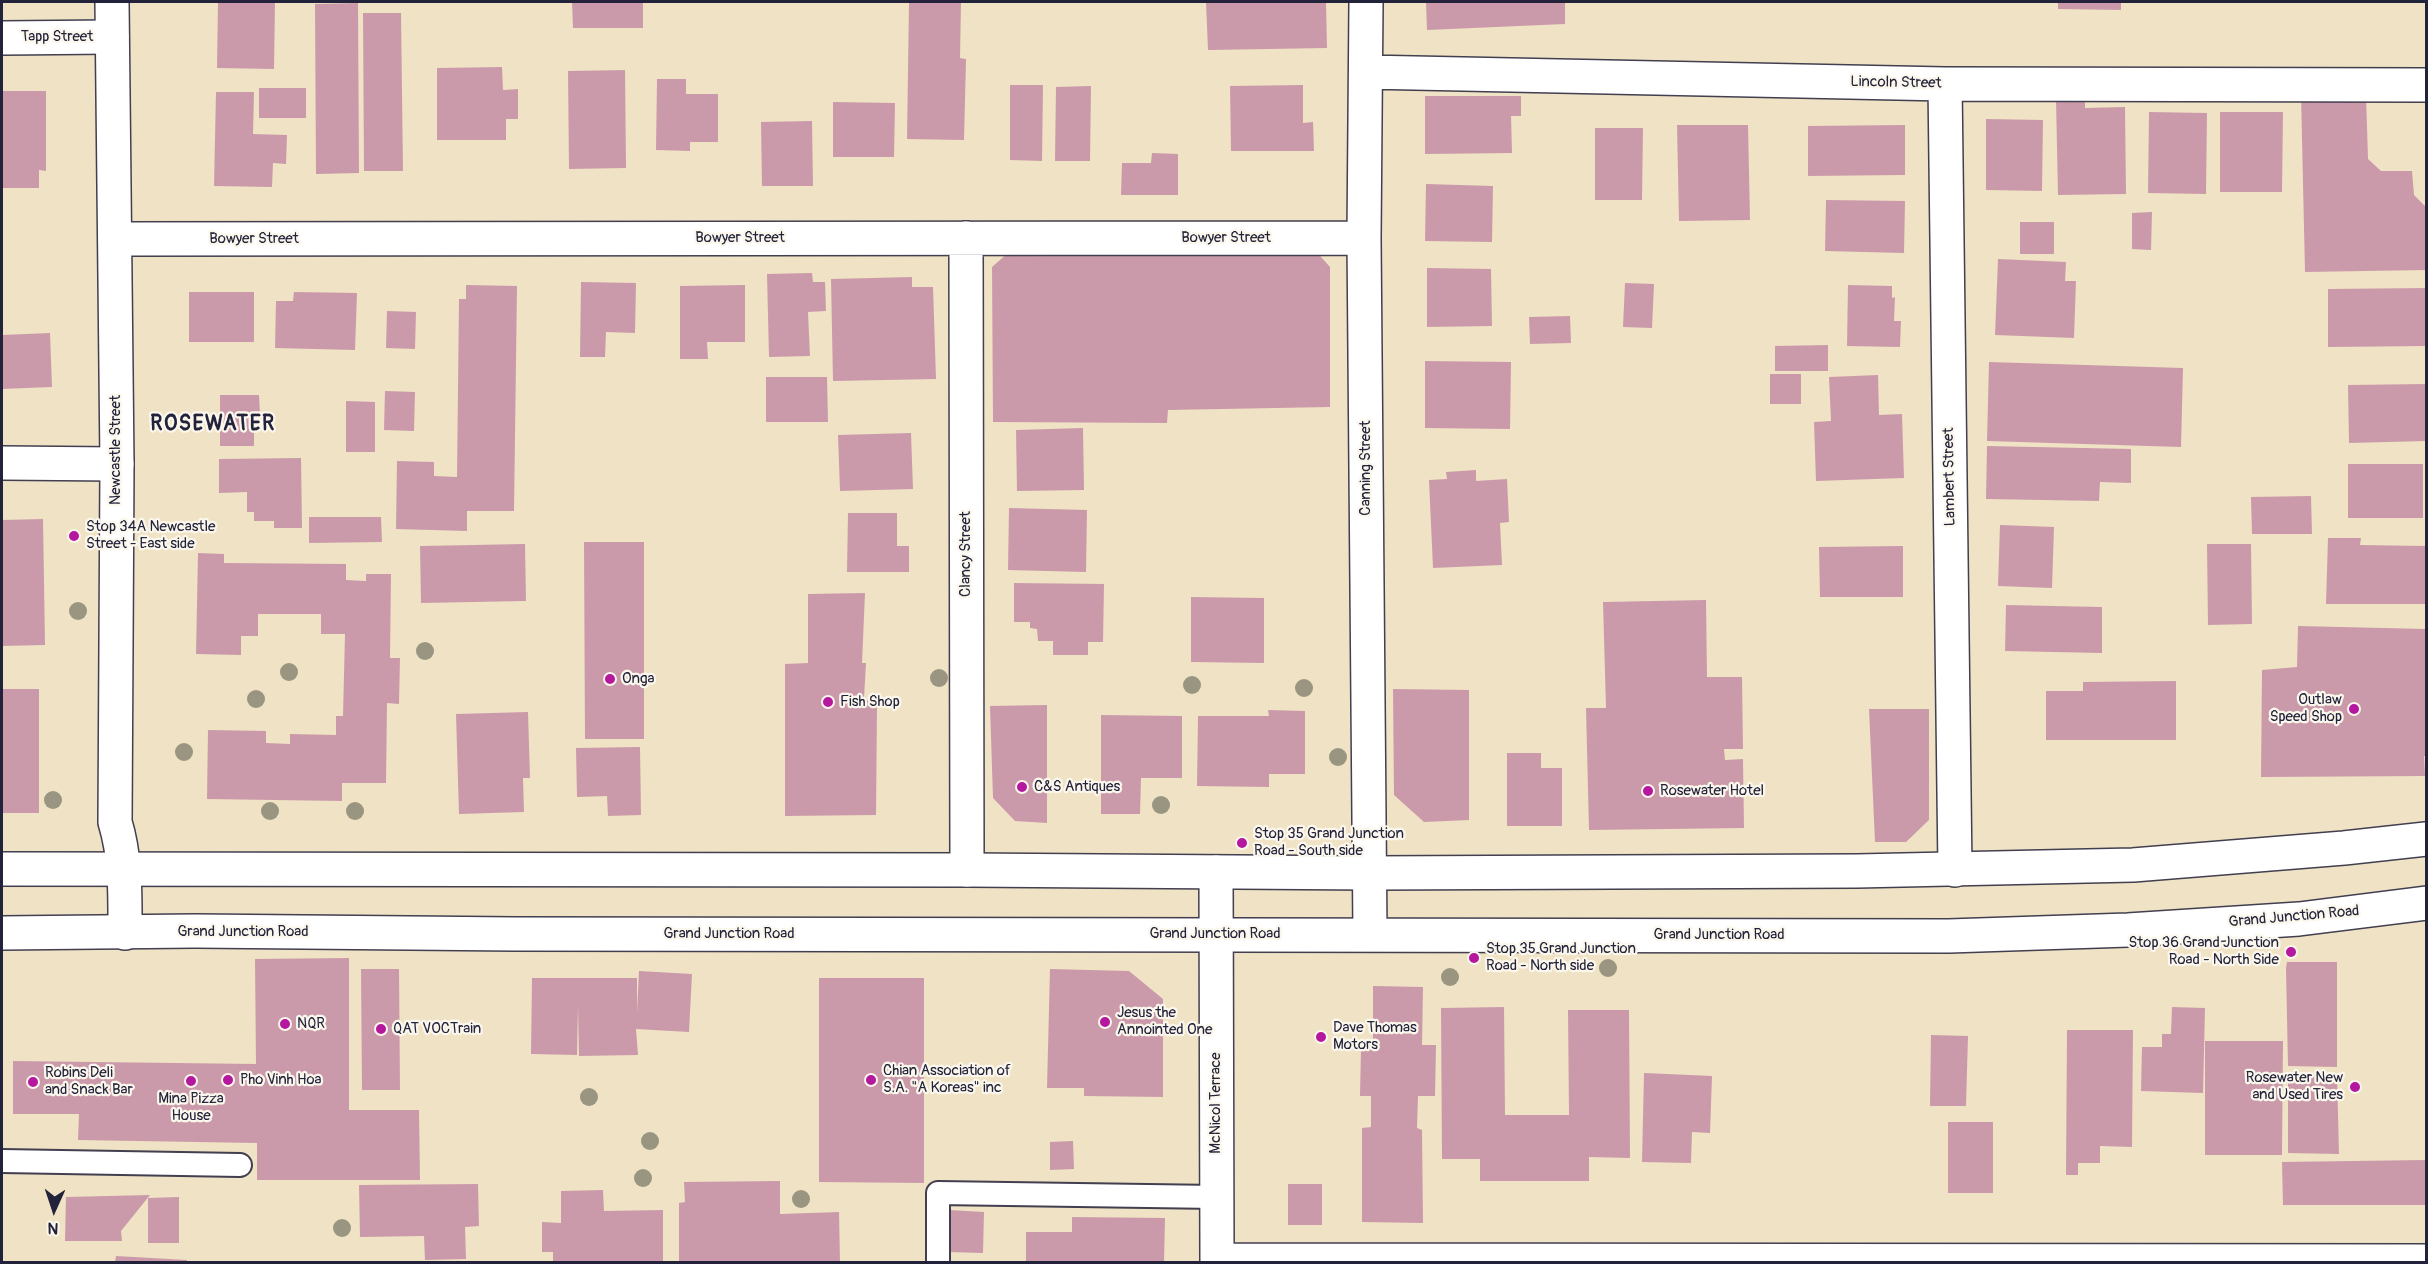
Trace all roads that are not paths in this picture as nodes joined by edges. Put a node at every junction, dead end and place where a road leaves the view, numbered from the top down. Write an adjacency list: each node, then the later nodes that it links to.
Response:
1 (112, 2): 3 (main road, Newcastle Street)
2 (1366, 2): 5 (main road, Canning Street)
3 (112, 37): 4 (main road, Tapp Street); 10 (main road, Newcastle Street)
4 (2, 38)
5 (1366, 72): 6 (main road, Lincoln Street); 9 (main road, Canning Street)
6 (1945, 84): 7 (main road, Lincoln Street); 17 (main road, Lambert Street)
7 (2427, 85)
8 (966, 238): 9 (main road, Bowyer Street); 10 (main road, Bowyer Street); 16 (main road, Clancy Street)
9 (1364, 238): 19 (main road, Canning Street)
10 (115, 239): 12 (main road, Newcastle Street)
11 (2, 464): 12 (main road)
12 (117, 464): 15 (main road, Newcastle Street)
13 (2427, 839): 17 (main road)
14 (2, 869): 15 (main road)
15 (124, 870): 16 (main road); 22 (main road, Newcastle Street)
16 (967, 870): 18 (main road)
17 (1955, 870): 19 (main road)
18 (1216, 872): 19 (main road); 23 (main road, McNicol Terrace)
19 (1370, 873): 24 (main road, Canning Street)
20 (2427, 903): 24 (main road, Grand Junction Road)
21 (2, 933): 22 (main road, Grand Junction Road)
22 (125, 933): 23 (main road, Grand Junction Road)
23 (1216, 934): 24 (main road, Grand Junction Road); 27 (main road, McNicol Terrace)
24 (1370, 934)
25 (2, 1161): 26 (lane)
26 (240, 1166)
27 (1216, 1197): 28 (main road, McNicol Terrace); 30 (lane)
28 (1217, 1261): 29 (main road)
29 (2427, 1261)
30 (938, 1263)

